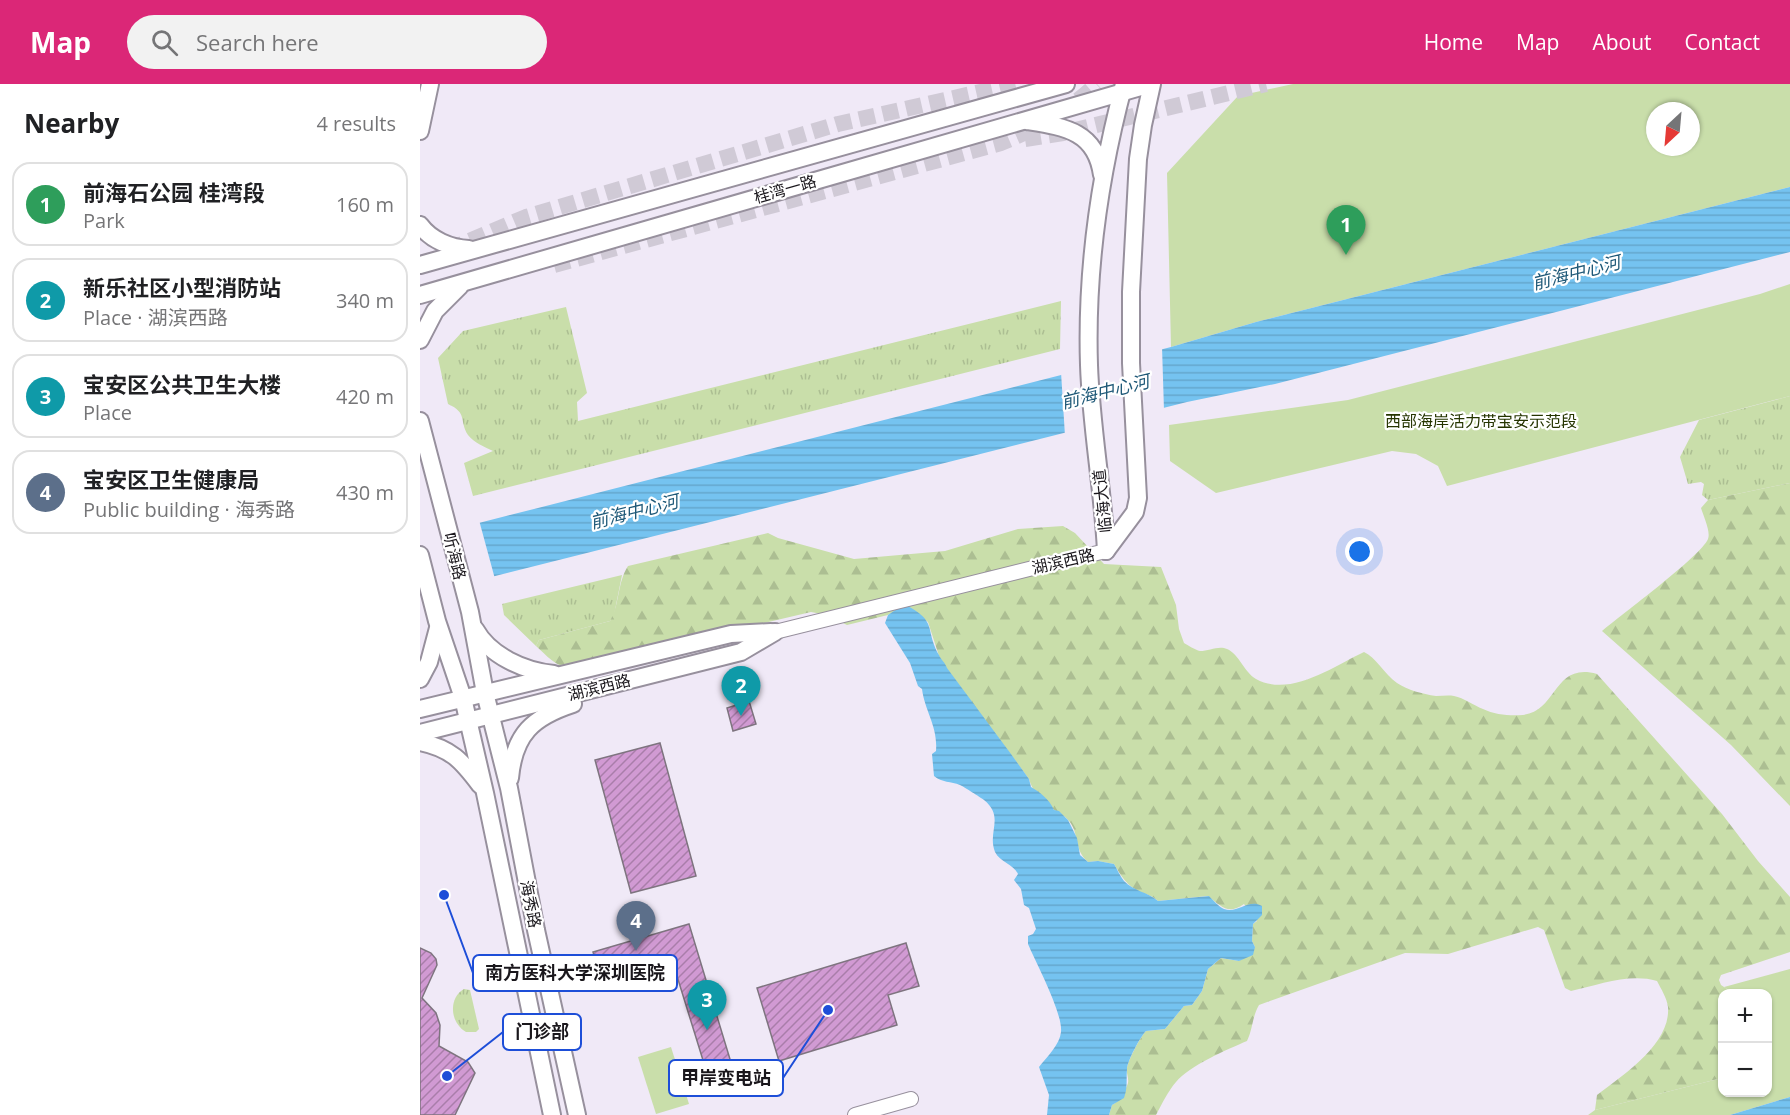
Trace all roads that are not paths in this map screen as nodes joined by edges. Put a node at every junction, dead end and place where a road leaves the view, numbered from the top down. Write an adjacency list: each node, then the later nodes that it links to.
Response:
1 (429, 84): 6 (main road)
2 (1152, 84): 4 (main road, 桂湾一路); 15 (main road, 临海大道)
3 (1059, 85): 9 (main road, 桂湾一路)
4 (1123, 88): 5 (main road, 桂湾一路); 7 (main road, 临海大道)
5 (1023, 120): 7 (main road); 11 (main road, 桂湾一路)
6 (420, 131)
7 (1103, 183): 15 (main road, 临海大道)
8 (420, 225): 9 (main road)
9 (476, 249): 10 (main road, 桂湾一路)
10 (420, 265)
11 (468, 280): 12 (main road, 桂湾一路); 13 (main road)
12 (420, 295)
13 (420, 340)
14 (420, 421): 17 (main road, 听海路)
15 (1106, 551): 19 (street, 湖滨西路)
16 (420, 555): 18 (main road, 听海路)
17 (471, 618): 20 (main road); 23 (main road, 听海路)
18 (438, 624): 22 (main road); 24 (main road, 听海路)
19 (774, 632): 20 (main road, 湖滨西路); 21 (main road, 湖滨西路)
20 (561, 675): 23 (main road, 湖滨西路)
21 (640, 676): 26 (main road, 湖滨西路); 30 (main road)
22 (420, 679)
23 (485, 693): 24 (main road, 湖滨西路); 26 (main road, 海秀路)
24 (463, 698): 25 (main road, 湖滨西路); 27 (main road, 海秀路)
25 (420, 709)
26 (491, 714): 27 (main road, 湖滨西路); 30 (main road, 海秀路)
27 (468, 720): 28 (main road, 湖滨西路); 31 (main road, 海秀路)
28 (420, 733)
29 (420, 742): 31 (main road)
30 (509, 788): 32 (main road, 海秀路)
31 (485, 793): 33 (main road, 海秀路)
32 (514, 813): 33 (main road); 36 (main road, 海秀路)
33 (490, 816): 35 (main road, 海秀路)
34 (911, 1099): 37 (street)
35 (552, 1115)
36 (577, 1115)
37 (855, 1115)

